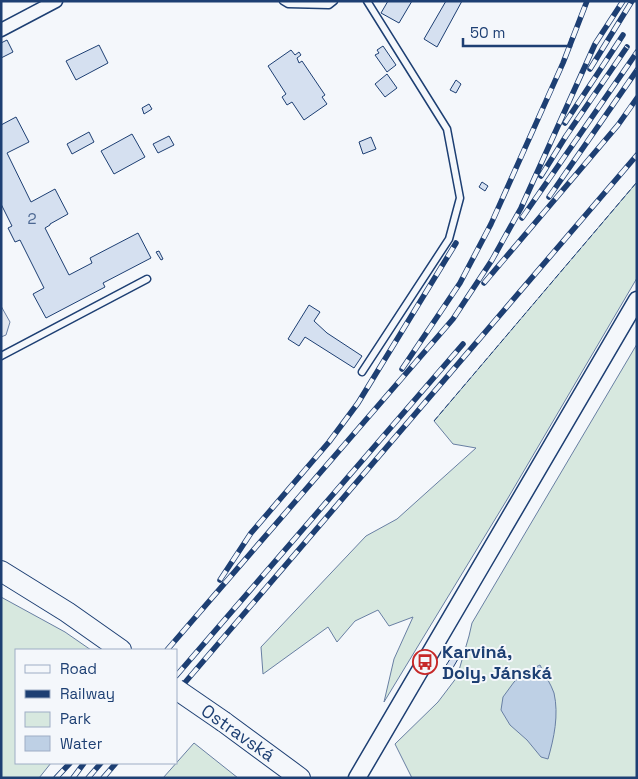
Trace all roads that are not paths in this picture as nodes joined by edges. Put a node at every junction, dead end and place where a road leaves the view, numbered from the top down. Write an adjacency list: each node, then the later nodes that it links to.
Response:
1 (56, 1): 5 (street)
2 (283, 1): 3 (lane)
3 (334, 1)
4 (368, 1): 9 (lane)
5 (1, 30)
6 (147, 278): 8 (lane)
7 (637, 300): 14 (street)
8 (1, 356)
9 (362, 372)
10 (1, 570): 11 (main road)
11 (115, 646)
12 (178, 690): 13 (main road, Ostravská, bridge)
13 (300, 778)
14 (356, 778)

